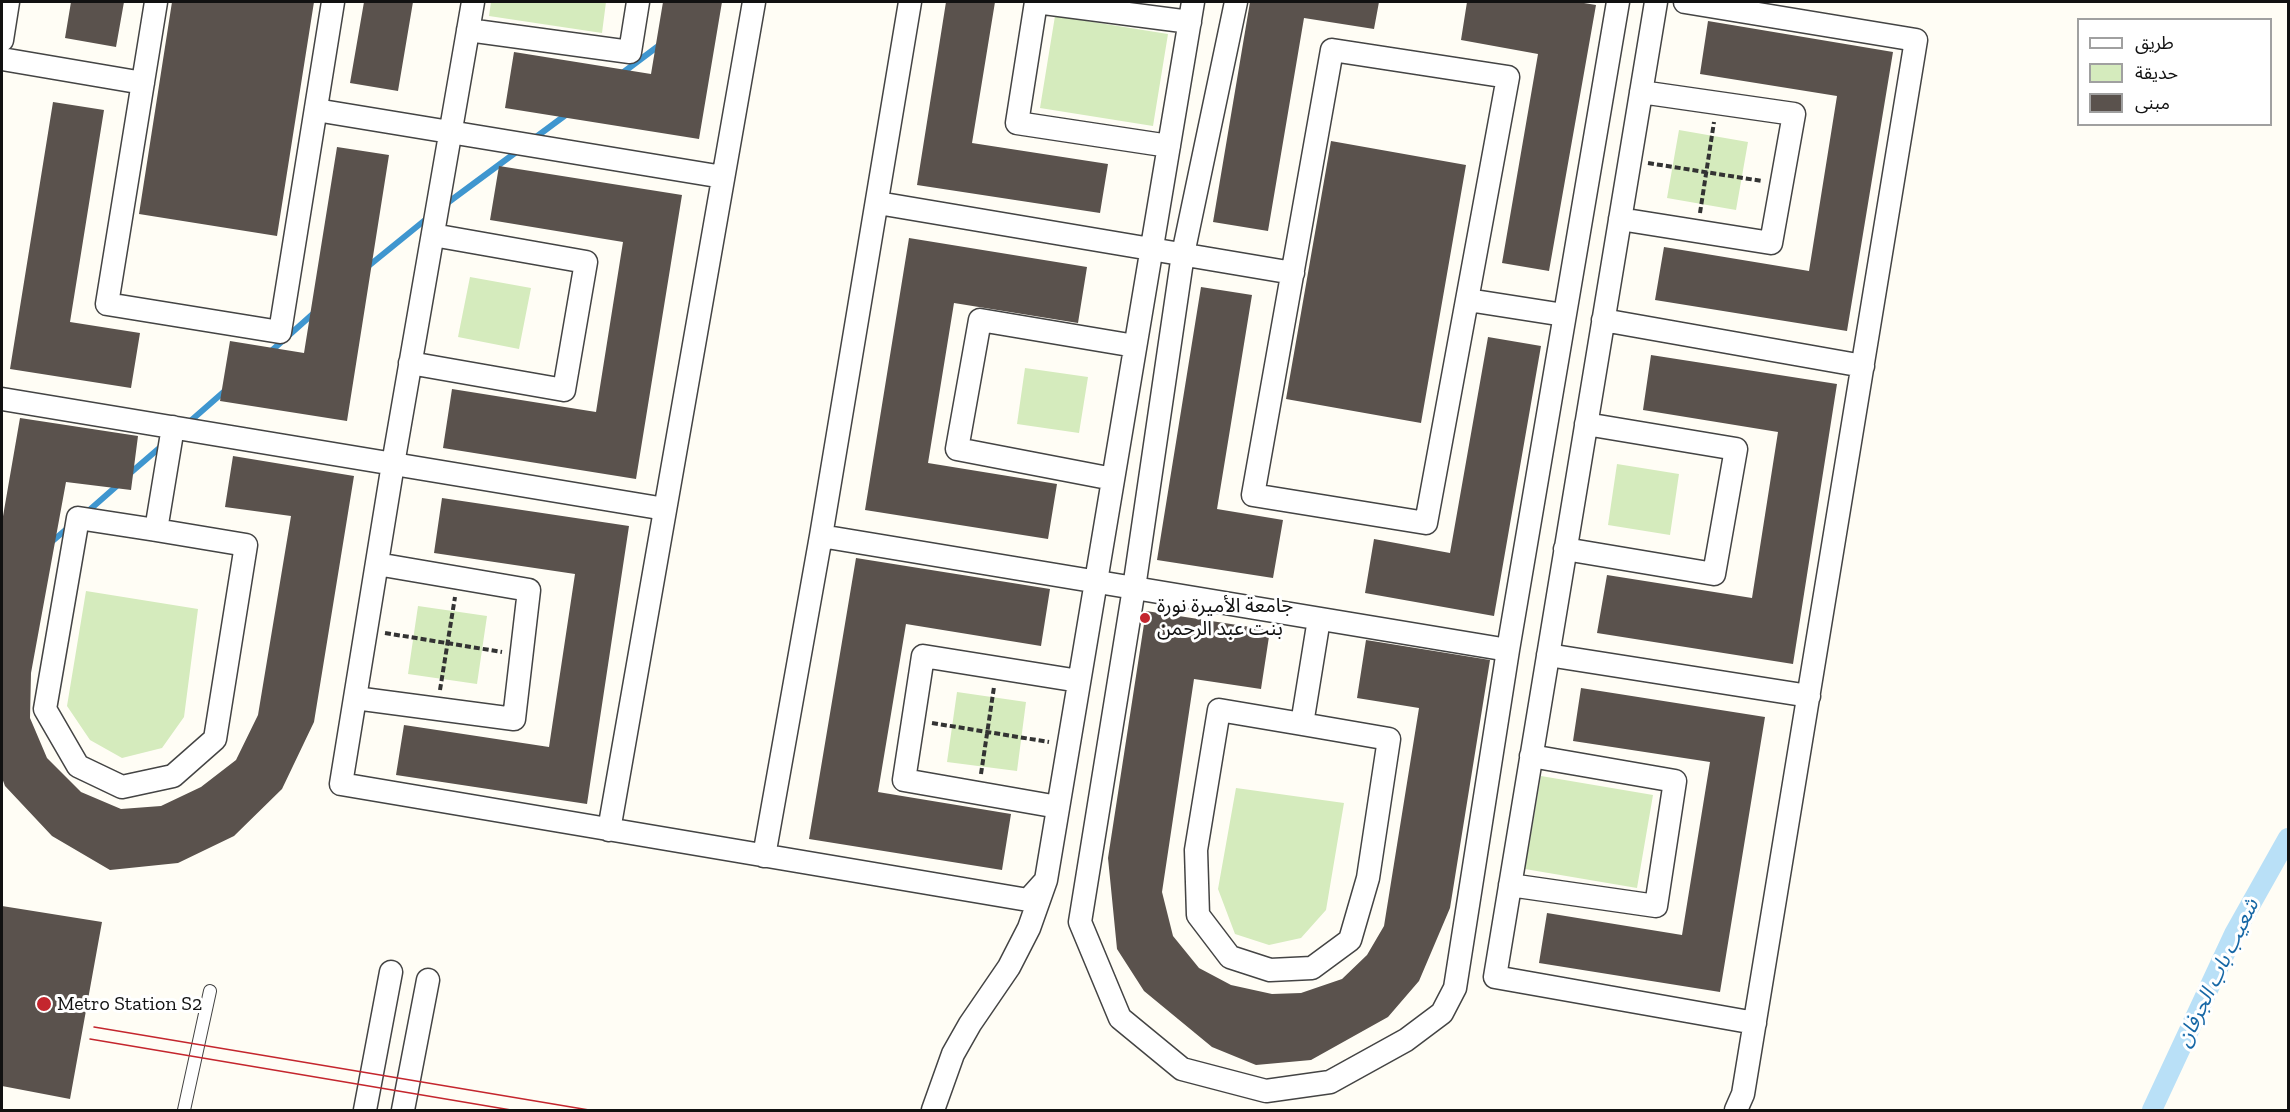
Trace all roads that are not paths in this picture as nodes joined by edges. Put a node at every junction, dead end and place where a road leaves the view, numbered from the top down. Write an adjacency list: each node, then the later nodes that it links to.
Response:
1 (8, 2): 14 (street)
2 (156, 2): 16 (street)
3 (333, 2): 18 (street)
4 (473, 2): 13 (street)
5 (638, 2): 13 (street)
6 (754, 2): 21 (street)
7 (910, 2): 22 (street)
8 (1236, 2): 26 (street)
9 (1618, 2): 29 (street)
10 (1656, 2): 17 (street)
11 (1685, 2): 33 (street)
12 (1191, 12): 20 (street); 20 (street)
13 (468, 30): 19 (street)
14 (2, 40)
15 (2, 59): 16 (street)
16 (143, 83): 18 (street)
17 (1641, 92): 23 (street); 23 (street)
18 (316, 110): 19 (street)
19 (451, 132): 21 (street); 24 (street)
20 (1169, 146): 25 (street)
21 (723, 177): 39 (street)
22 (878, 203): 25 (street); 41 (street)
23 (1620, 219): 30 (street)
24 (433, 235): 32 (street); 32 (street)
25 (1151, 249): 26 (street); 31 (street)
26 (1183, 254): 27 (street); 45 (street)
27 (1293, 273): 28 (street); 28 (street)
28 (1468, 300): 29 (street)
29 (1564, 315): 47 (street)
30 (1603, 320): 33 (street); 35 (street)
31 (1135, 346): 38 (street); 38 (street)
32 (410, 363): 37 (street)
33 (1863, 366): 50 (street)
34 (2, 399): 36 (street)
35 (1586, 424): 42 (street); 42 (street)
36 (173, 427): 37 (street); 40 (street)
37 (393, 464): 39 (street); 43 (street)
38 (1113, 479): 44 (street)
39 (665, 509): 55 (street)
40 (156, 530): 40 (street)
41 (821, 536): 44 (street); 56 (street)
42 (1565, 549): 48 (street)
43 (377, 564): 51 (street); 51 (street)
44 (1095, 581): 45 (street); 49 (street)
45 (1134, 588): 46 (street); 47 (street)
46 (1319, 619): 47 (street); 52 (street)
47 (1508, 650)
48 (1548, 655): 50 (street); 53 (street)
49 (1079, 681): 54 (street); 54 (street)
50 (1809, 696): 62 (street)
51 (355, 698): 55 (street)
52 (1302, 724): 52 (street)
53 (1531, 756): 58 (street); 58 (street)
54 (1058, 807): 57 (street)
55 (609, 830): 56 (street)
56 (764, 856): 57 (street)
57 (1046, 880): 63 (street)
58 (1510, 885): 62 (street)
59 (391, 972): 65 (street)
60 (428, 980): 66 (street)
61 (210, 991): 64 (lane)
62 (1755, 1023): 67 (street)
63 (941, 1104)
64 (184, 1110)
65 (365, 1110)
66 (403, 1110)
67 (1736, 1110)

